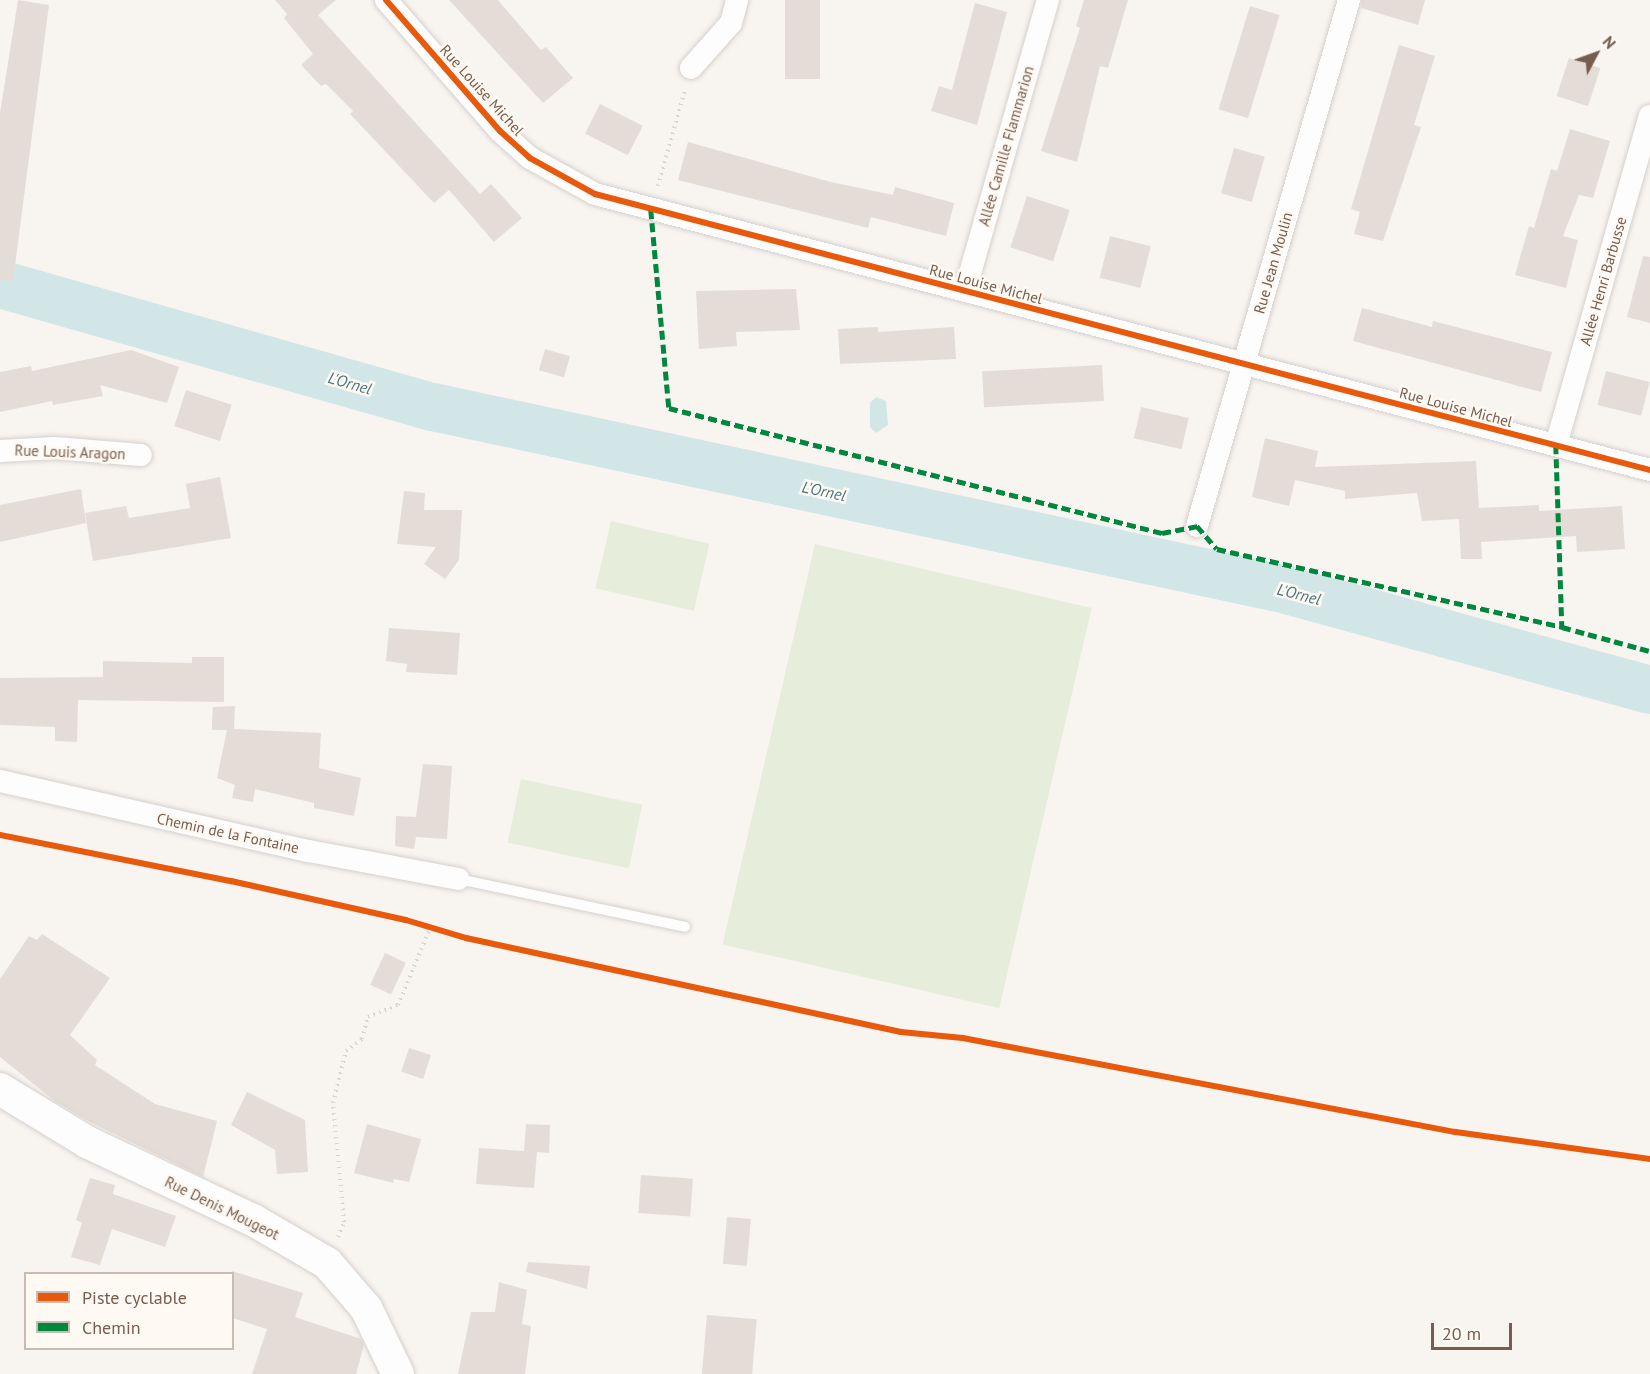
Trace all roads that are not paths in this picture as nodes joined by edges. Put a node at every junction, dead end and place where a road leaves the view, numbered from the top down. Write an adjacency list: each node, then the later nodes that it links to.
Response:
1 (386, 0): 7 (street, Rue Louise Michel)
2 (737, 0): 5 (street)
3 (1048, 0): 7 (street, Allée Camille Flammarion)
4 (1349, 0): 8 (street, Rue Jean Moulin)
5 (691, 68)
6 (1650, 116): 9 (street, Allée Henri Barbusse)
7 (965, 291): 8 (street, Rue Louise Michel)
8 (1244, 364): 9 (street, Rue Louise Michel); 13 (street, Rue Jean Moulin)
9 (1556, 445): 12 (street, Rue Louise Michel)
10 (0, 451): 11 (street, Rue Louis Aragon)
11 (141, 455)
12 (1650, 470)
13 (1197, 526)
14 (0, 781): 15 (street, Chemin de la Fontaine)
15 (458, 879): 16 (lane)
16 (685, 927)
17 (0, 1089): 18 (street, Rue Denis Mougeot)
18 (398, 1374)

